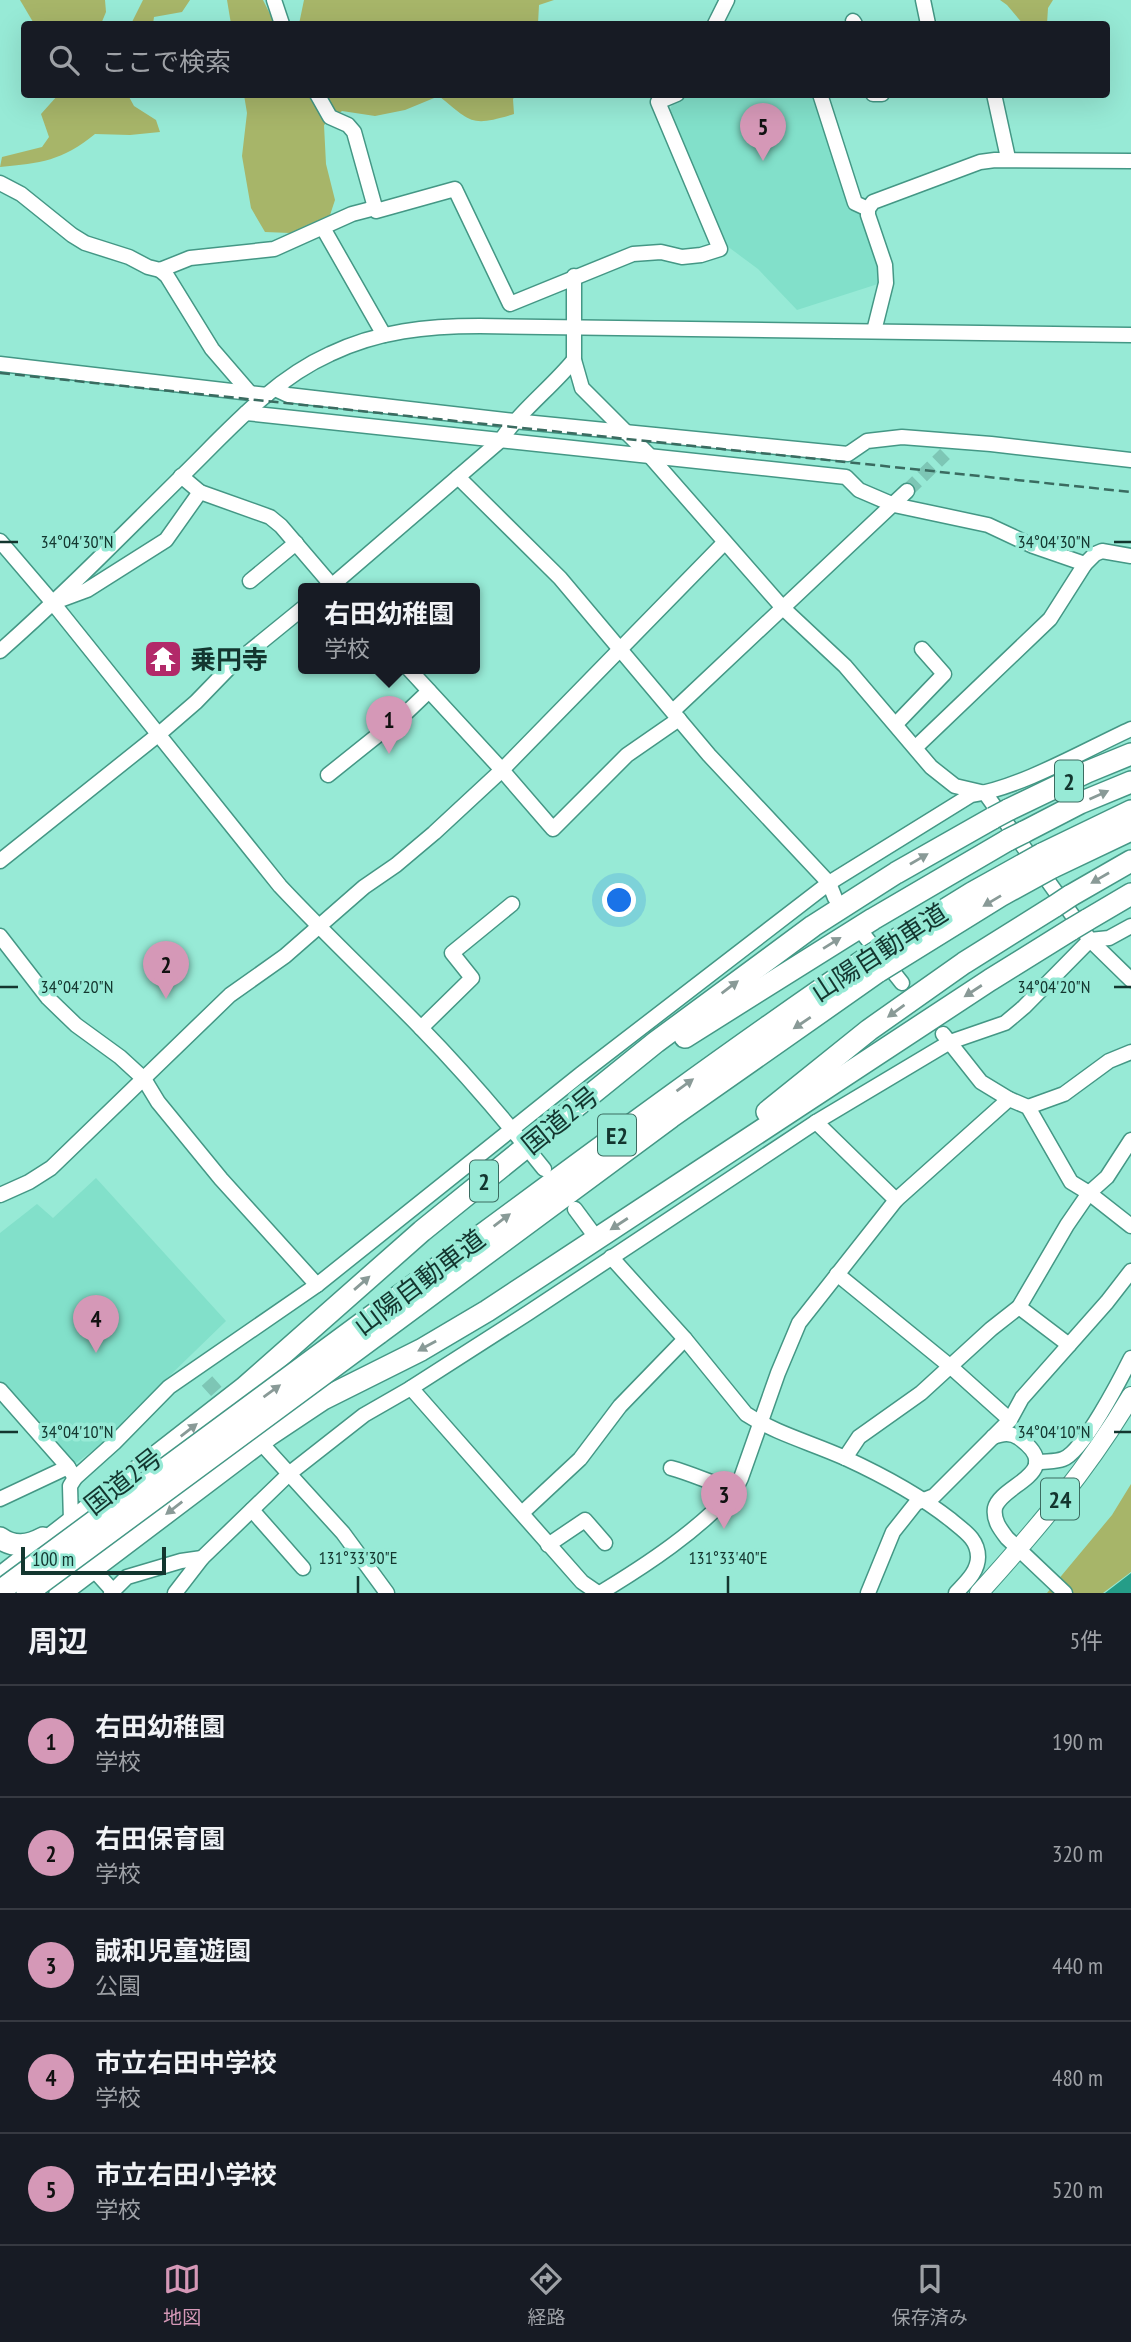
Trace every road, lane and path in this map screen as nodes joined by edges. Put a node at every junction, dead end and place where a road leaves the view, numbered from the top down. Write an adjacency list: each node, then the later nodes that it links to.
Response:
1 (274, 0): 4 (street)
2 (727, 0): 5 (street)
3 (923, 0): 6 (street)
4 (281, 21)
5 (716, 21)
6 (927, 21)
7 (319, 98): 14 (street)
8 (668, 98): 18 (street)
9 (821, 98): 15 (street)
10 (995, 98): 11 (street)
11 (1008, 159): 12 (street); 15 (street)
12 (1131, 161)
13 (0, 183): 17 (street)
14 (375, 208): 16 (street); 18 (street)
15 (868, 209): 20 (street)
16 (323, 228): 17 (street); 21 (street)
17 (160, 270): 26 (street)
18 (574, 276): 19 (street)
19 (574, 328): 20 (street); 21 (street); 23 (street)
20 (874, 331): 22 (street)
21 (384, 335): 25 (street)
22 (1131, 335)
23 (574, 360): 28 (street); 29 (street)
24 (0, 364): 26 (street)
25 (271, 392): 26 (street); 27 (street); 28 (street)
26 (250, 393)
27 (246, 413): 30 (street); 33 (street)
28 (514, 421): 29 (street); 30 (street)
29 (626, 432): 31 (street); 32 (street)
30 (501, 440): 31 (street); 34 (street)
31 (648, 454): 37 (street); 40 (street)
32 (1131, 460)
33 (181, 477): 36 (street); 46 (street)
34 (458, 477): 45 (street); 50 (street)
35 (907, 491): 37 (street)
36 (200, 492): 39 (street); 46 (street)
37 (894, 505): 42 (street); 47 (street)
38 (0, 541): 46 (street)
39 (296, 543): 43 (street); 44 (street)
40 (724, 543): 47 (street); 50 (street)
41 (1131, 556): 42 (street)
42 (1085, 564): 58 (street)
43 (250, 581)
44 (329, 583)
45 (337, 583)
46 (52, 603): 51 (street); 57 (street)
47 (783, 608): 54 (street); 55 (street)
48 (298, 612): 57 (street)
49 (922, 649): 55 (street)
50 (622, 650): 54 (street); 60 (street)
51 (0, 651)
52 (413, 674): 53 (street)
53 (429, 691): 60 (street); 61 (street)
54 (676, 715): 60 (street); 69 (street)
55 (896, 724): 58 (street)
56 (1131, 729): 63 (street)
57 (159, 734): 66 (street); 74 (street)
58 (916, 747): 63 (street)
59 (1131, 754): 87 (highway, 国道2号 / 2, one-way to 59)
60 (502, 770): 74 (street)
61 (328, 775)
62 (1131, 782): 87 (highway, one-way to 62)
63 (985, 793): 69 (street); 75 (street)
64 (1131, 811): 67 (highway, 山陽自動車道 / E2)
65 (1131, 830): 67 (highway, 山陽自動車道 / E2)
66 (0, 861)
67 (1046, 861): 104 (highway, 山陽自動車道 / E2, bridge)
68 (1131, 861): 95 (highway, one-way to 95)
69 (828, 883): 71 (street); 88 (street)
70 (1131, 894): 75 (highway, 国道2号)
71 (835, 898)
72 (512, 904): 80 (street)
73 (1131, 926): 75 (street)
74 (319, 927): 80 (street); 83 (street)
75 (1083, 930): 78 (street); 81 (street); 95 (highway, 国道2号, one-way to 95)
76 (864, 935): 79 (street)
77 (0, 936): 83 (street)
78 (1131, 980)
79 (902, 983)
80 (421, 1028): 88 (street)
81 (946, 1038): 84 (street); 86 (street)
82 (1131, 1052): 85 (street)
83 (144, 1079): 93 (street); 102 (street)
84 (1009, 1099): 85 (street); 94 (street)
85 (1028, 1107): 92 (street)
86 (816, 1122): 94 (street); 99 (street)
87 (550, 1128): 90 (highway, 国道2号 / 2)
88 (513, 1129): 90 (street); 102 (street)
89 (1131, 1140): 92 (street)
90 (527, 1146): 91 (street); 128 (highway, 国道2号 / 2, one-way to 90)
91 (544, 1169)
92 (1089, 1193): 97 (street); 103 (street)
93 (0, 1195)
94 (896, 1200): 101 (street)
95 (654, 1201): 129 (highway, 国道2号, one-way to 129)
96 (575, 1209): 98 (street)
97 (1131, 1226)
98 (592, 1231)
99 (611, 1258): 105 (street); 111 (street)
100 (1131, 1271): 106 (street)
101 (837, 1274): 108 (street); 115 (street)
102 (317, 1285): 109 (street)
103 (1019, 1307): 106 (street); 108 (street)
104 (374, 1326): 137 (highway, 山陽自動車道 / E2, one-way to 104, bridge); 140 (highway, 山陽自動車道 / E2, bridge)
105 (685, 1339): 115 (street); 127 (street)
106 (1069, 1345): 114 (street)
107 (1131, 1358): 119 (street)
108 (951, 1367): 114 (street); 118 (street)
109 (197, 1368): 110 (street); 121 (street)
110 (207, 1381)
111 (411, 1388): 122 (street); 127 (street)
112 (0, 1391): 121 (street)
113 (1131, 1396): 133 (main road, 24)
114 (1010, 1420): 116 (street)
115 (760, 1423): 118 (street); 123 (street)
116 (993, 1437): 119 (street); 125 (street)
117 (262, 1444): 122 (street)
118 (845, 1458): 125 (street)
119 (1036, 1462): 133 (street)
120 (671, 1468): 123 (street)
121 (71, 1472): 124 (street); 128 (street)
122 (290, 1473): 126 (street); 142 (street)
123 (734, 1490): 143 (street)
124 (0, 1499)
125 (926, 1500): 144 (street); 145 (street)
126 (251, 1510): 134 (street); 135 (street)
127 (522, 1513): 132 (street)
128 (65, 1525): 130 (highway); 137 (highway, 国道2号 / 2)
129 (152, 1525): 136 (highway, 国道2号); 137 (highway)
130 (0, 1538)
131 (605, 1543): 132 (street)
132 (548, 1545): 143 (street)
133 (1019, 1549): 146 (main road, 24); 147 (street)
134 (202, 1558): 138 (street); 139 (street)
135 (303, 1568)
136 (94, 1570): 138 (street); 141 (highway, 国道2号)
137 (1, 1582)
138 (112, 1592)
139 (176, 1592)
140 (27, 1593)
141 (60, 1593)
142 (387, 1593)
143 (599, 1593)
144 (868, 1593)
145 (956, 1593)
146 (979, 1593)
147 (1065, 1593)

